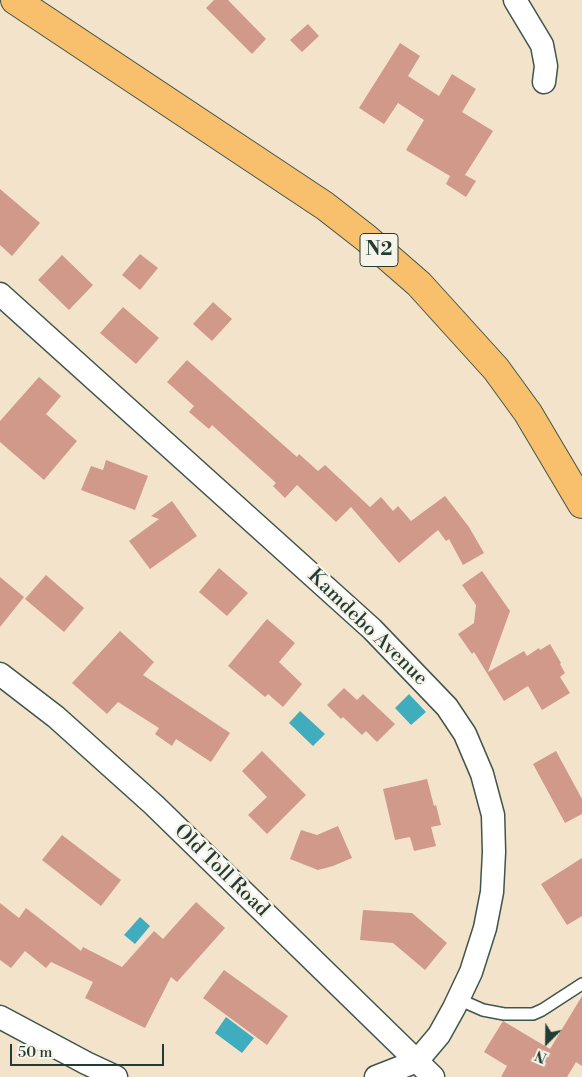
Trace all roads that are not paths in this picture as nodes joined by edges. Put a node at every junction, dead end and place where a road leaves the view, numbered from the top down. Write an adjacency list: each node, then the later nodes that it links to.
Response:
1 (15, 0): 5 (highway, N2)
2 (515, 0): 3 (street)
3 (544, 82)
4 (0, 294): 8 (street, Kamdebo Avenue)
5 (582, 504)
6 (0, 674): 10 (street, Old Toll Road)
7 (582, 984): 8 (lane)
8 (458, 999): 10 (street, Kamdebo Avenue)
9 (0, 1017): 11 (street)
10 (417, 1061): 12 (street); 13 (street, Old Toll Road)
11 (116, 1077)
12 (376, 1077)
13 (432, 1077)

